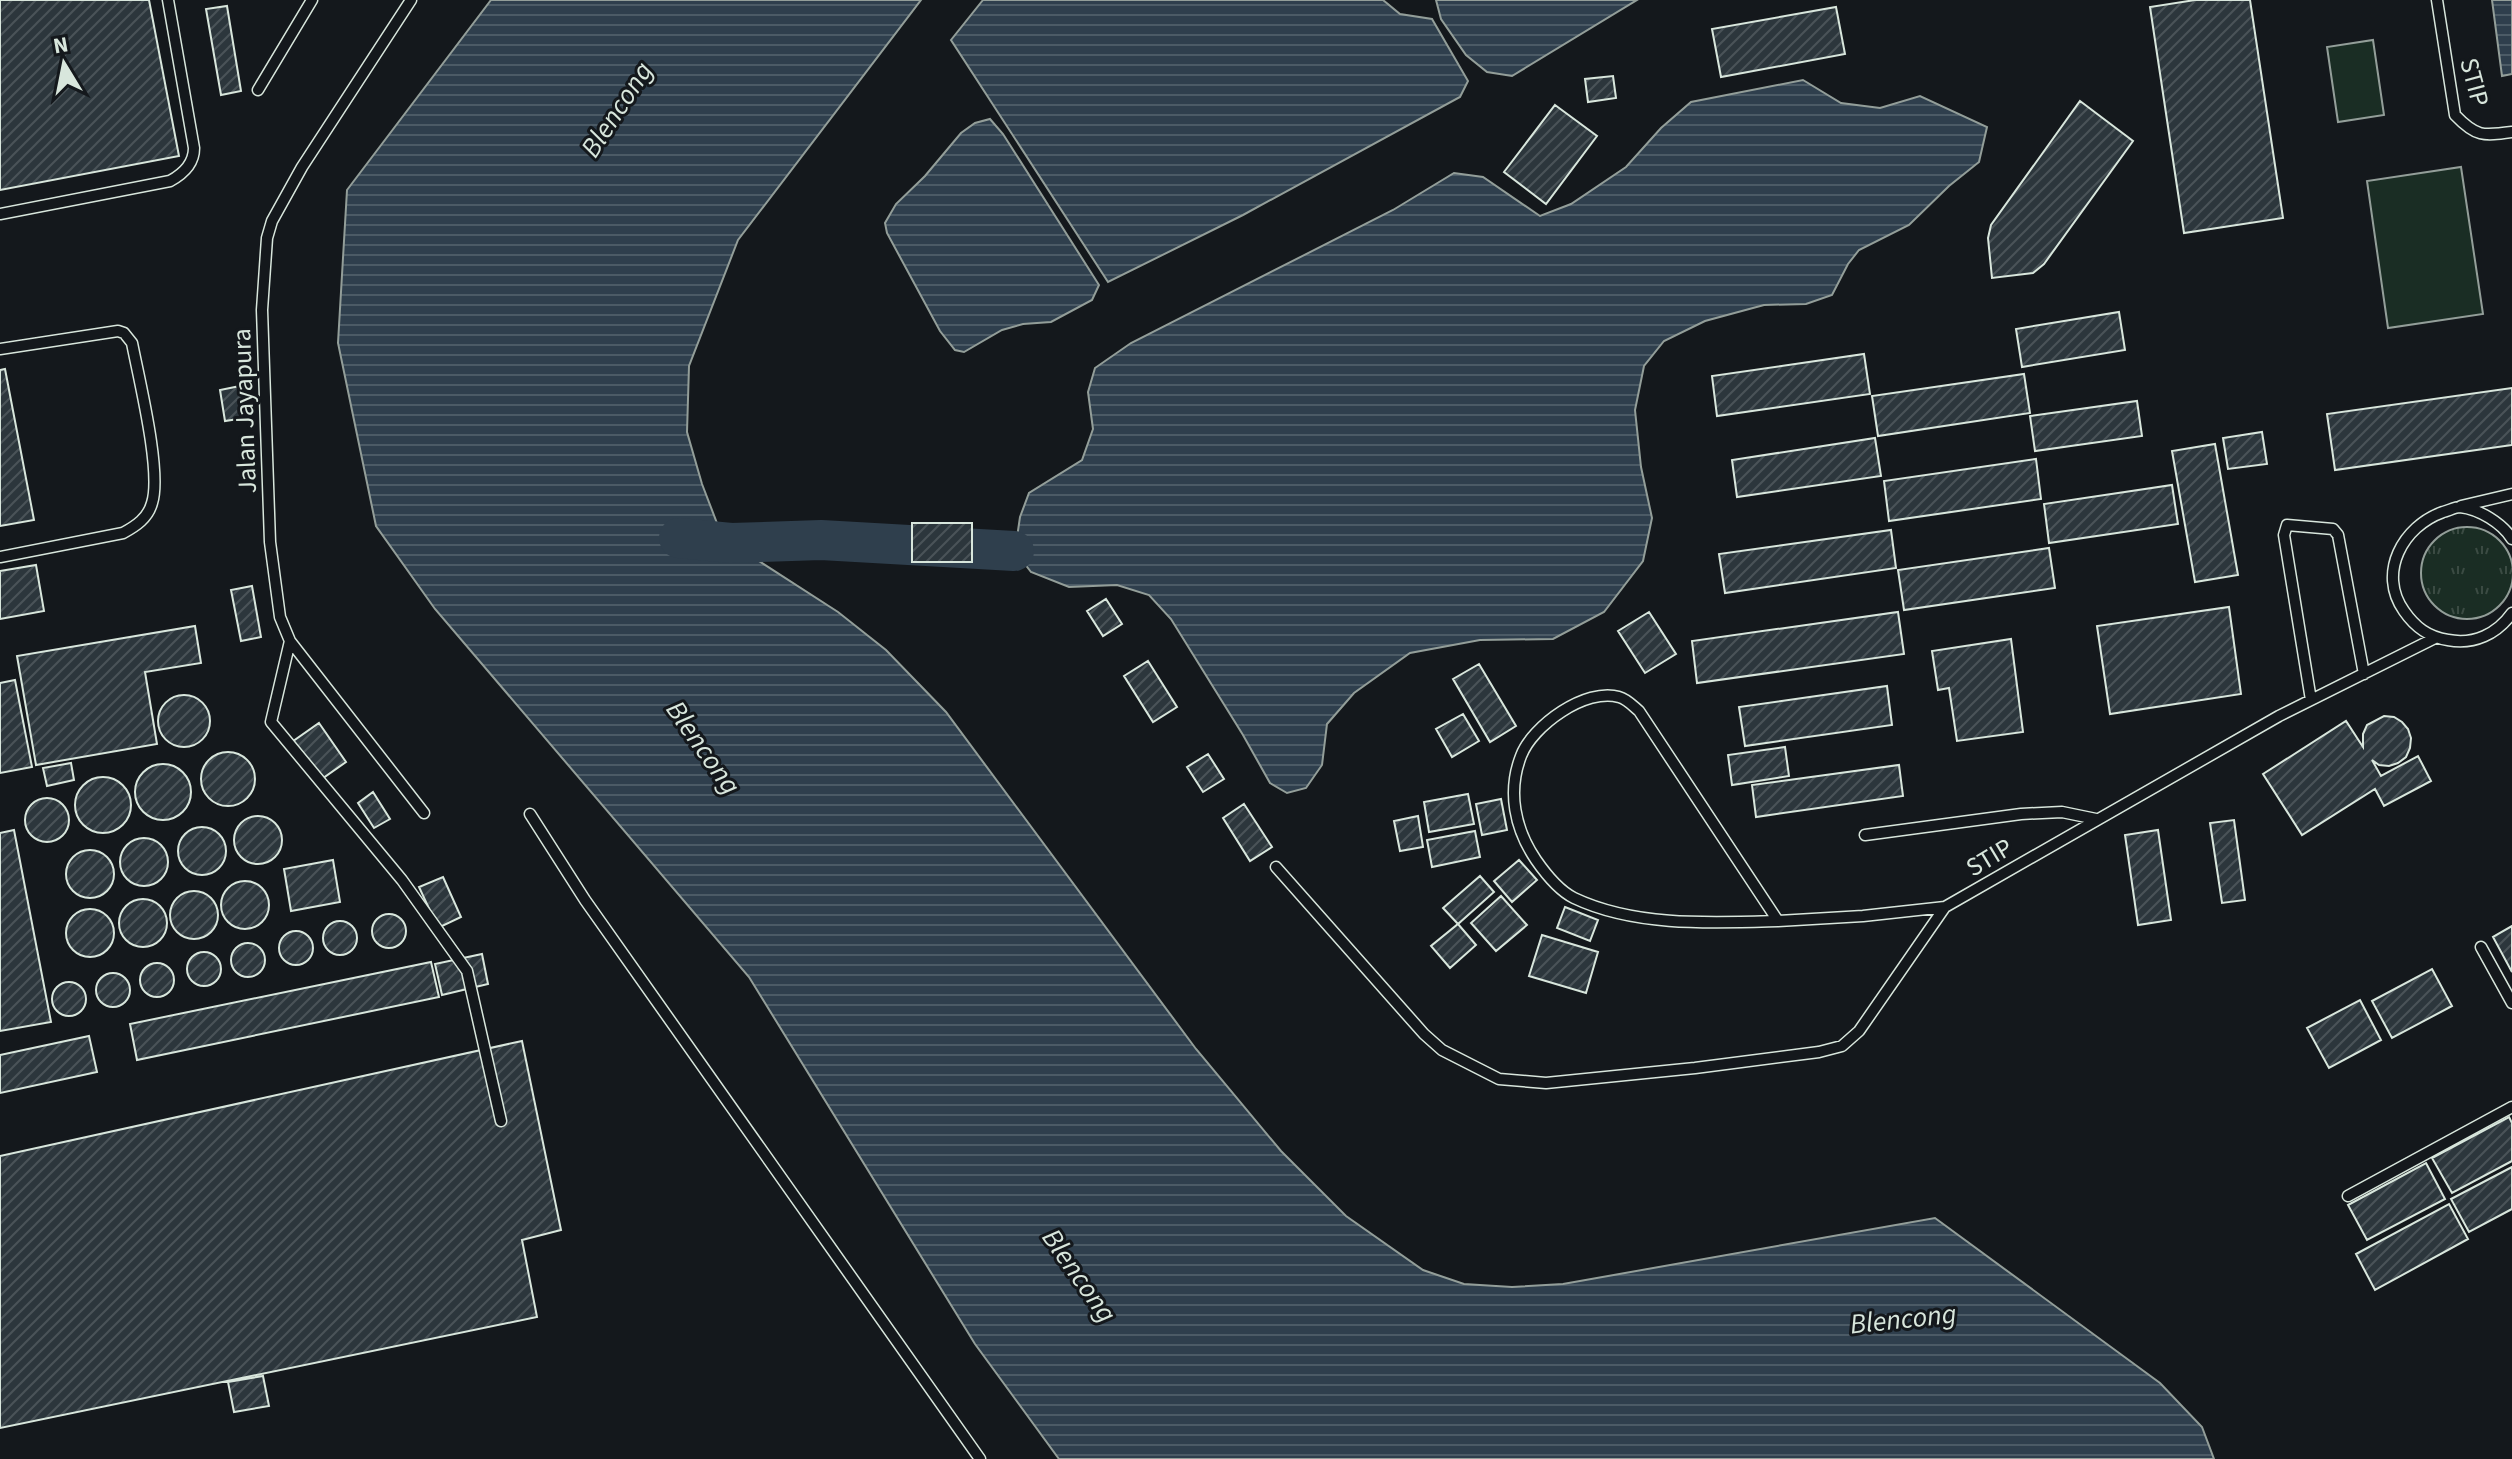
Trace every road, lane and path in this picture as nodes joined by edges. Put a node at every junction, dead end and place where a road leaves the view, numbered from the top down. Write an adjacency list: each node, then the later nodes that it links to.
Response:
1 (168, 0): 7 (lane)
2 (312, 0): 5 (lane)
3 (411, 0): 15 (lane, Jalan Jayapura)
4 (2437, 0): 6 (lane, STIP)
5 (258, 90)
6 (2512, 132)
7 (0, 214)
8 (0, 349): 12 (lane)
9 (2512, 494): 10 (lane)
10 (2459, 507): 11 (lane); 14 (lane)
11 (2512, 539)
12 (0, 557)
13 (2510, 619): 14 (lane)
14 (2435, 638): 16 (lane, STIP)
15 (290, 641): 18 (lane, Jalan Jayapura); 28 (lane)
16 (2364, 674): 17 (lane, STIP); 17 (lane)
17 (2311, 700): 20 (lane, STIP)
18 (424, 813)
19 (530, 814): 30 (lane)
20 (2096, 819): 21 (lane); 23 (lane, STIP)
21 (1865, 835)
22 (1276, 867): 23 (lane)
23 (1945, 907): 24 (lane, STIP)
24 (1778, 921): 24 (lane, STIP)
25 (2481, 947): 26 (lane)
26 (2512, 1003)
27 (2512, 1107): 29 (lane)
28 (501, 1121)
29 (2348, 1196)
30 (980, 1459)

